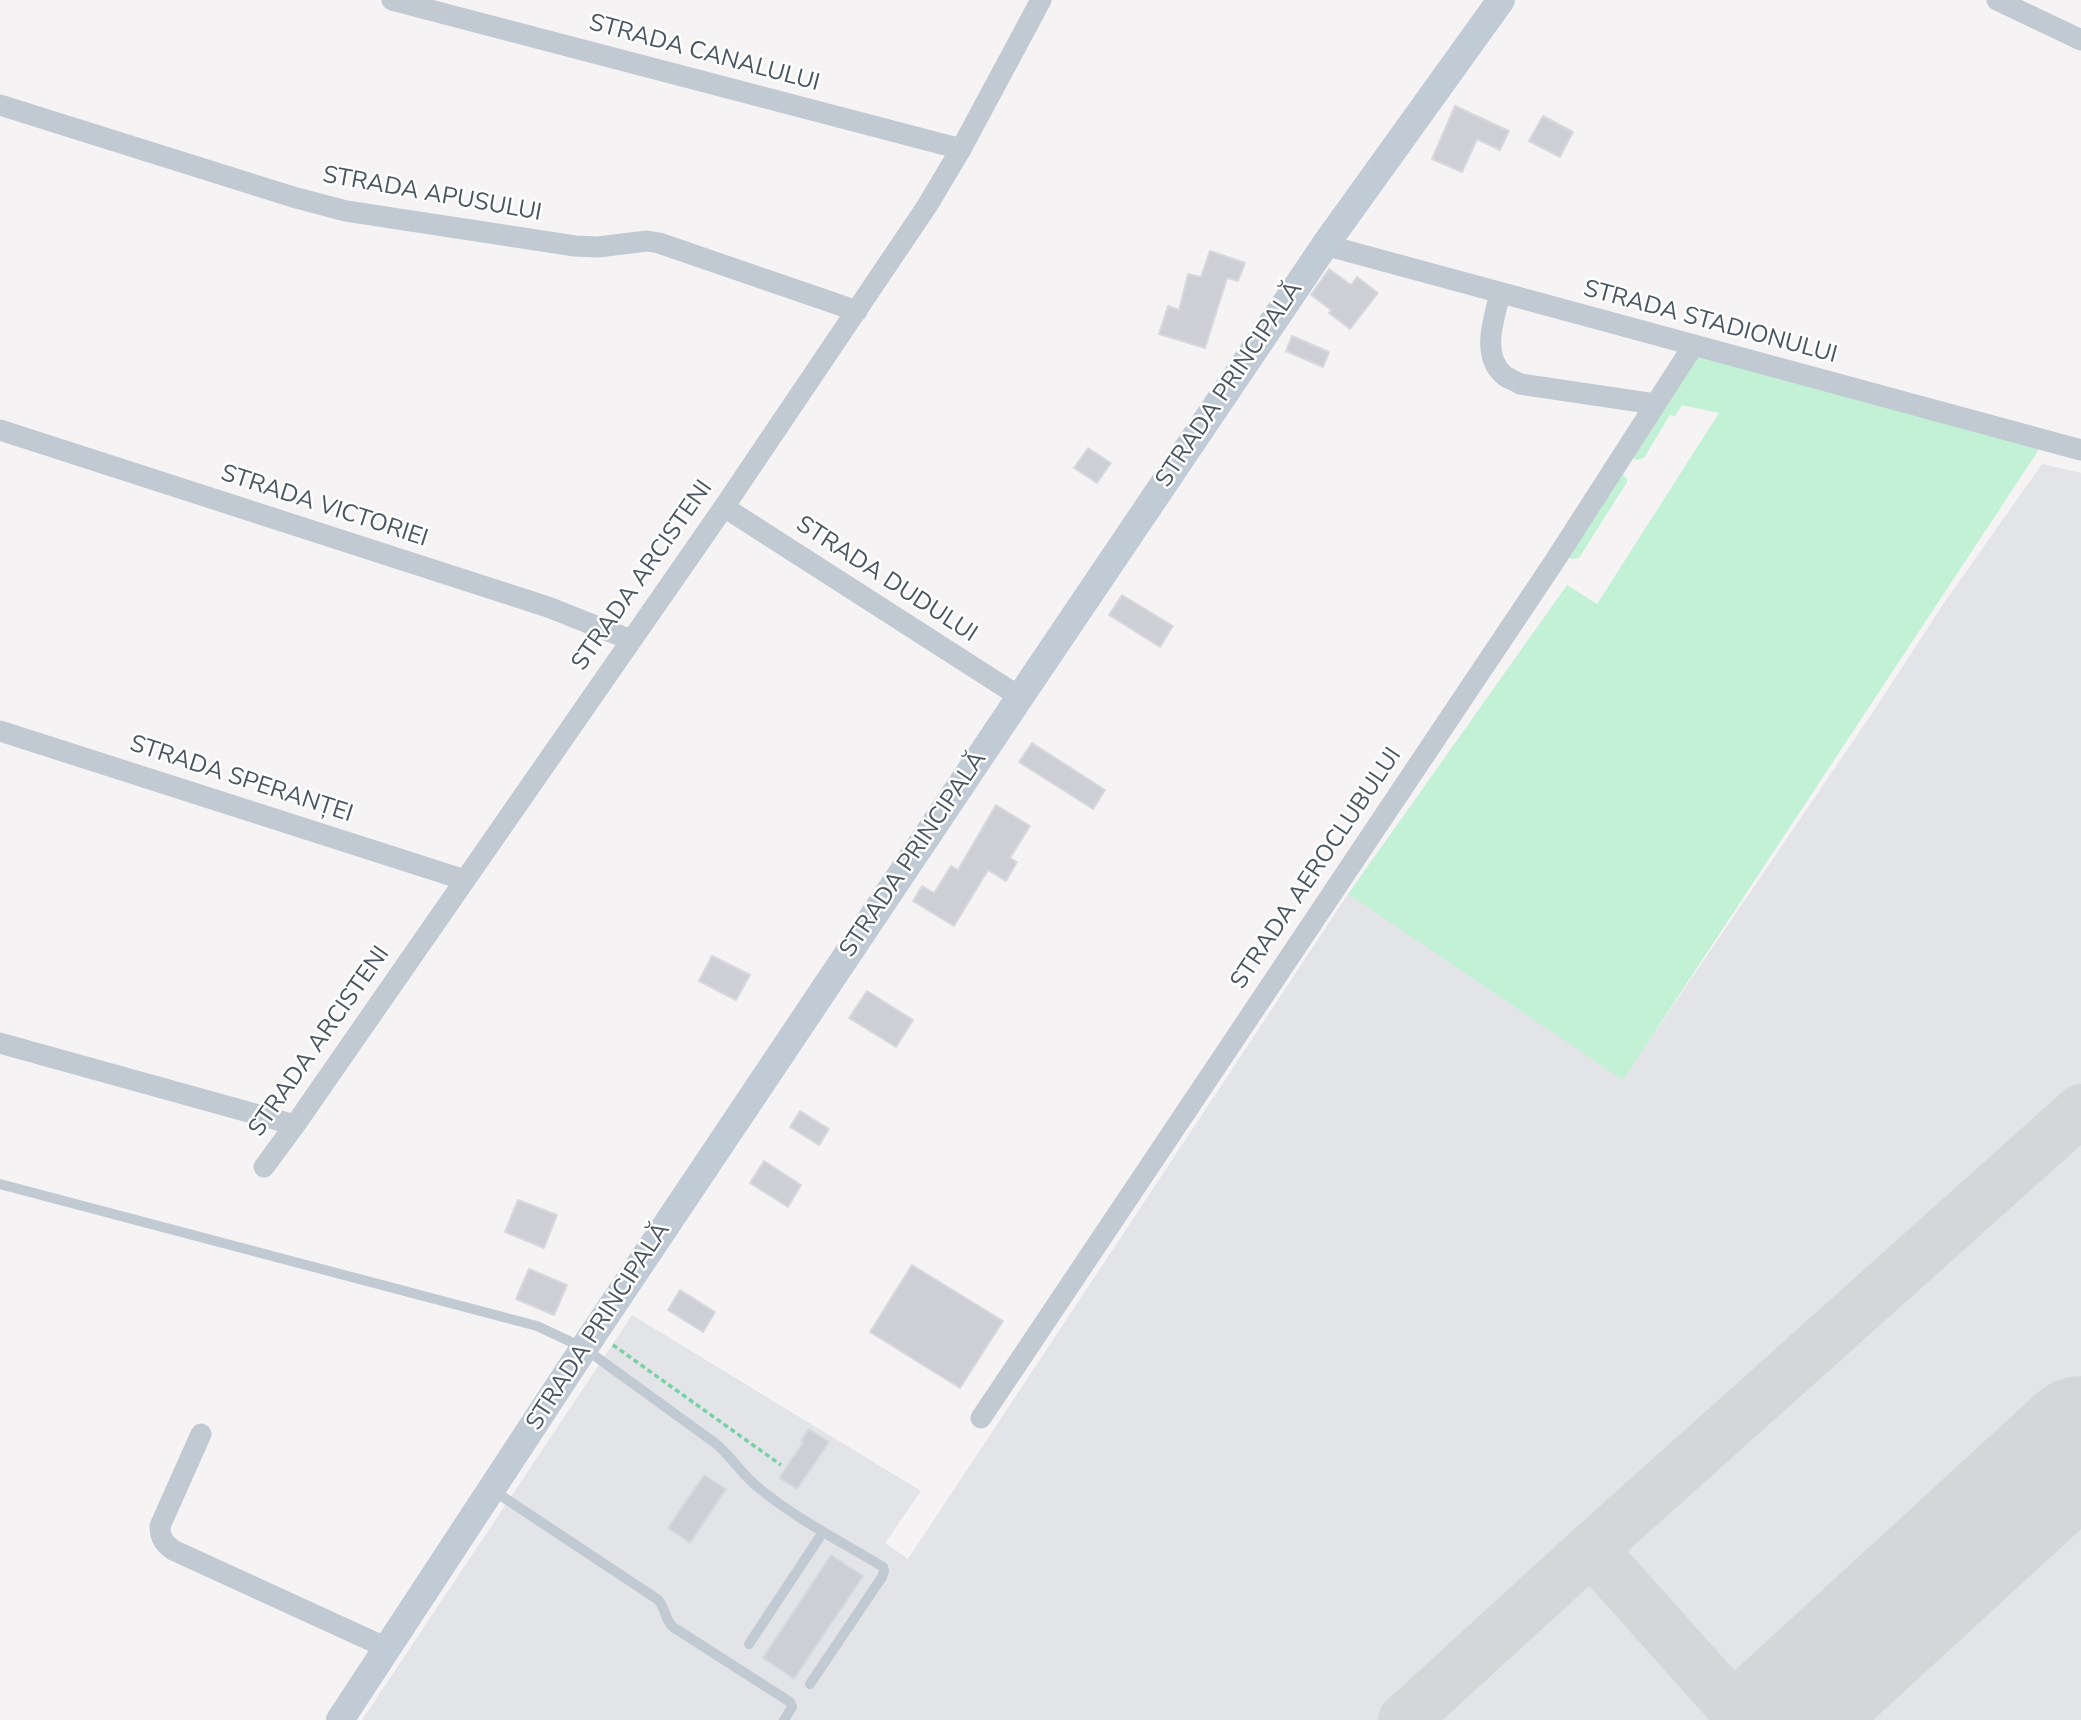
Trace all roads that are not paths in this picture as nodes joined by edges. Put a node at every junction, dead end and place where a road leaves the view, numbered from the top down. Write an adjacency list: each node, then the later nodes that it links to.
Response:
1 (392, 0): 7 (street, STRADA CANALULUI)
2 (1041, 0): 7 (street, STRADA ARCISTENI)
3 (1501, 0): 8 (main road, STRADA PRINCIPALĂ)
4 (1997, 0): 5 (street)
5 (2081, 40)
6 (0, 105): 10 (street, STRADA APUSULUI)
7 (961, 149): 10 (street, STRADA ARCISTENI)
8 (1325, 245): 9 (street, STRADA STADIONULUI); 17 (main road, STRADA PRINCIPALĂ)
9 (1500, 294): 11 (street, STRADA STADIONULUI); 12 (street)
10 (857, 311): 15 (street, STRADA ARCISTENI)
11 (1693, 346): 12 (street, STRADA AEROCLUBULUI); 14 (street, STRADA STADIONULUI)
12 (1655, 404): 25 (street, STRADA AEROCLUBULUI)
13 (0, 429): 16 (street, STRADA VICTORIEI)
14 (2081, 450)
15 (724, 507): 16 (street, STRADA ARCISTENI); 17 (street, STRADA DUDULUI)
16 (631, 640): 19 (street, STRADA ARCISTENI)
17 (1020, 696): 24 (main road, STRADA PRINCIPALĂ)
18 (0, 731): 19 (street, STRADA SPERANȚEI)
19 (465, 880): 21 (street, STRADA ARCISTENI)
20 (0, 1042): 21 (street)
21 (295, 1125): 22 (street, STRADA ARCISTENI)
22 (264, 1167)
23 (0, 1184): 24 (lane)
24 (584, 1348): 27 (main road, STRADA PRINCIPALĂ); 28 (lane)
25 (981, 1419)
26 (201, 1434): 30 (street)
27 (492, 1490): 30 (main road, STRADA PRINCIPALĂ); 33 (lane)
28 (823, 1532): 29 (lane); 31 (lane)
29 (749, 1644)
30 (387, 1648): 32 (main road, STRADA PRINCIPALĂ)
31 (810, 1684)
32 (340, 1720)
33 (784, 1720)

